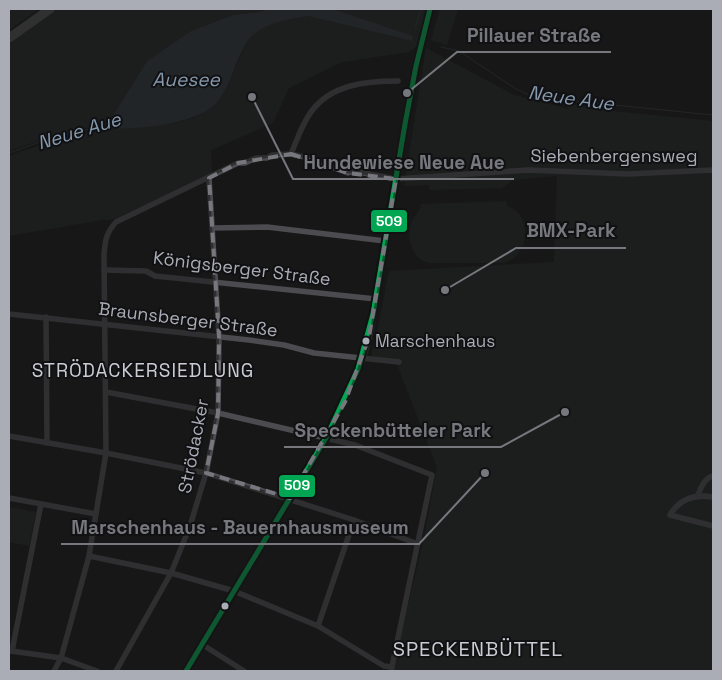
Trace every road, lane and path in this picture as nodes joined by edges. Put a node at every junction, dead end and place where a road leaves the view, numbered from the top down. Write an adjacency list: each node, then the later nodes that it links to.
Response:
1 (50, 9): 3 (main road)
2 (430, 9): 8 (street)
3 (9, 38)
4 (398, 82): 5 (street)
5 (291, 154): 7 (street); 8 (street, Siebenbergensweg)
6 (713, 170): 8 (street, Siebenbergensweg)
7 (209, 178): 9 (street, Strödacker); 11 (street)
8 (396, 179): 10 (street)
9 (212, 228): 10 (street); 12 (street, Strödacker)
10 (386, 241): 13 (street)
11 (104, 270): 12 (street, Königsberger Straße); 16 (street)
12 (216, 282): 13 (street, Königsberger Straße); 17 (street, Strödacker)
13 (376, 299): 18 (street)
14 (9, 314): 15 (street, Braunsberger Straße)
15 (46, 317): 16 (street, Braunsberger Straße); 24 (street)
16 (106, 324): 17 (street, Braunsberger Straße); 20 (street)
17 (219, 337): 18 (street, Braunsberger Straße); 21 (street, Strödacker)
18 (363, 358): 19 (street, Braunsberger Straße); 23 (street)
19 (399, 362)
20 (106, 392): 21 (street); 25 (street)
21 (218, 413): 23 (street); 26 (street, Strödacker)
22 (9, 436): 24 (street)
23 (326, 438): 31 (street); 36 (street)
24 (47, 443): 25 (street)
25 (106, 453): 26 (street); 33 (street)
26 (206, 472): 31 (street); 38 (street, Strödacker)
27 (713, 476): 28 (street)
28 (698, 496): 29 (street); 35 (street)
29 (713, 497)
30 (9, 498): 32 (street)
31 (290, 498): 34 (street); 39 (street)
32 (41, 504): 33 (street); 42 (street)
33 (96, 514): 37 (street)
34 (354, 520): 36 (street); 40 (street)
35 (713, 526)
36 (418, 544): 44 (street)
37 (89, 556): 38 (street); 43 (street)
38 (171, 573): 39 (street); 47 (street, Strödacker)
39 (234, 591): 40 (street); 41 (street)
40 (318, 626): 44 (street)
41 (202, 645): 48 (street); 49 (street)
42 (11, 651): 43 (street)
43 (61, 658): 45 (street); 46 (street)
44 (391, 669)
45 (54, 671)
46 (97, 671)
47 (116, 671)
48 (186, 671)
49 (244, 671)

